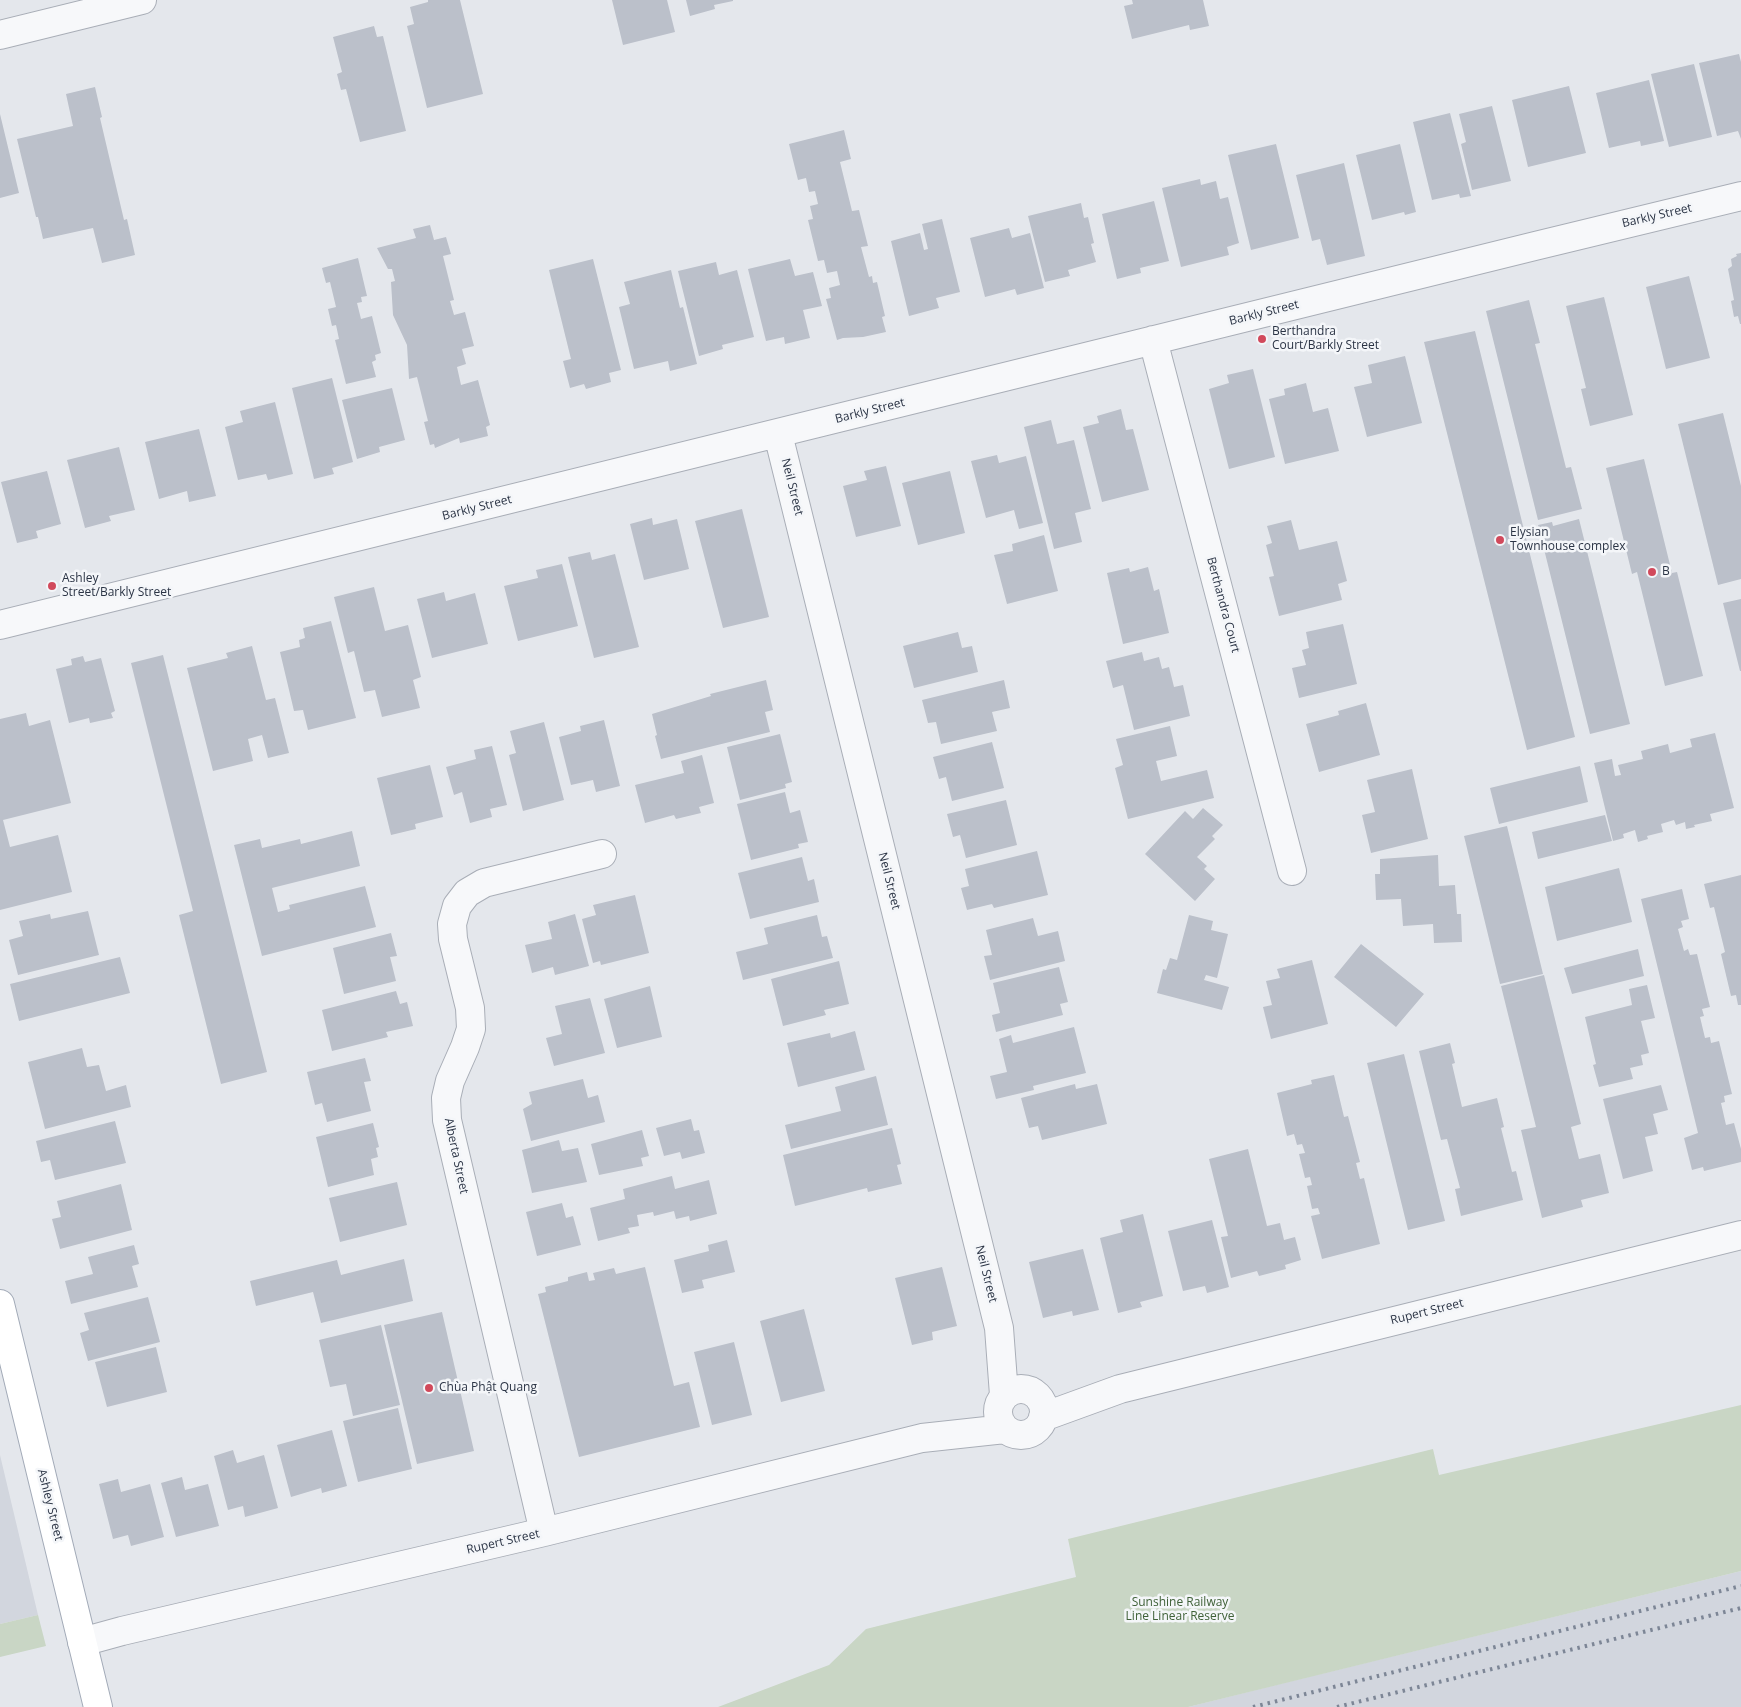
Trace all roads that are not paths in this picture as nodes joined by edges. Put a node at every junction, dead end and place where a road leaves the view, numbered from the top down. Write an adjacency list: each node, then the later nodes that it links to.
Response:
1 (142, 0): 2 (street)
2 (0, 35)
3 (1741, 196): 4 (street, Barkly Street)
4 (1153, 340): 5 (street, Barkly Street); 8 (street, Berthandra Court)
5 (778, 434): 6 (street, Barkly Street); 11 (street, Neil Street)
6 (0, 625)
7 (602, 854): 12 (street, Alberta Street)
8 (1292, 871)
9 (1741, 1235): 11 (street, Rupert Street)
10 (0, 1304): 13 (main road, Ashley Street)
11 (1020, 1406): 12 (street, Rupert Street)
12 (544, 1532): 13 (street, Rupert Street)
13 (82, 1642): 14 (main road, Ashley Street)
14 (98, 1707)

